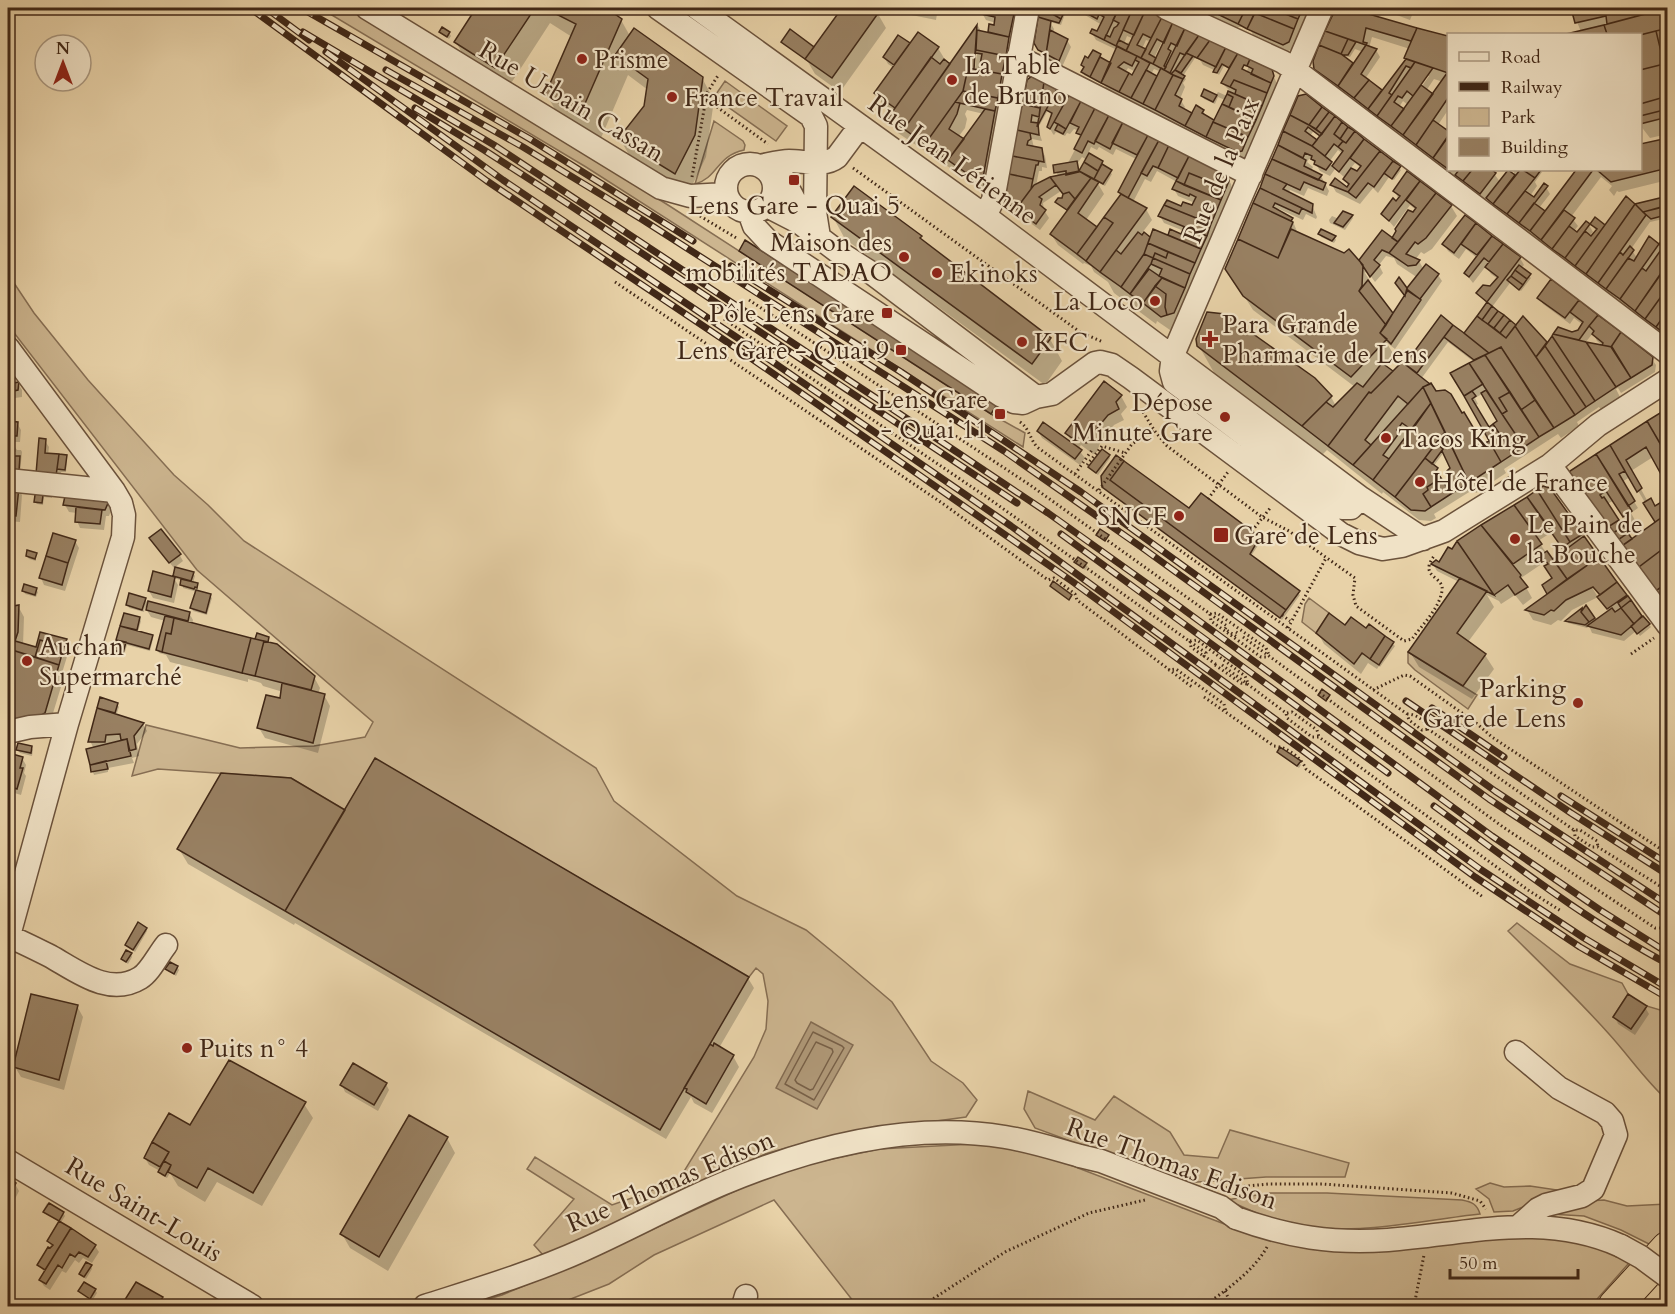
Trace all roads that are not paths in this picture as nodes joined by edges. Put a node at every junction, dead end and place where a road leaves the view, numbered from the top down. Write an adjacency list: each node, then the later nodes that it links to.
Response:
1 (367, 8): 14 (street, Rue Urbain Cassan)
2 (658, 8): 12 (street)
3 (697, 8): 7 (street, Rue Jean Létienne)
4 (1028, 8): 8 (street)
5 (1166, 8): 9 (street)
6 (1322, 8): 9 (street, Rue de la Paix)
7 (722, 16): 10 (street, Rue Jean Létienne)
8 (1018, 57): 13 (street); 16 (street)
9 (1295, 70): 13 (street, Rue de la Paix); 19 (street)
10 (860, 126): 12 (street); 16 (street, Rue Jean Létienne)
11 (769, 159): 12 (street); 14 (street); 15 (street); 17 (street)
12 (826, 159): 18 (street)
13 (1251, 176): 20 (street, Rue de la Paix)
14 (726, 194): 15 (street)
15 (758, 209): 17 (street); 24 (street)
16 (985, 216): 20 (street, Rue Jean Létienne)
17 (801, 223): 18 (street)
18 (819, 237): 24 (street)
19 (1668, 353)
20 (1173, 355): 28 (street, Rue Jean Létienne)
21 (11, 358): 27 (street)
22 (1668, 381): 25 (street)
23 (1668, 396): 25 (street)
24 (1036, 397): 28 (street)
25 (1550, 465): 28 (street); 29 (street)
26 (8, 480): 27 (street)
27 (114, 491): 30 (street)
28 (1423, 539)
29 (1663, 630)
30 (67, 724): 31 (street); 32 (street)
31 (8, 732)
32 (8, 937): 33 (street)
33 (165, 945)
34 (1516, 1052): 36 (street)
35 (8, 1161): 39 (street, Rue Saint-Louis)
36 (1519, 1227): 38 (street, Rue Thomas Edison, bridge); 40 (street, Rue Thomas Edison, bridge)
37 (1668, 1248): 41 (highway)
38 (1668, 1277): 42 (highway)
39 (252, 1306)
40 (425, 1306)
41 (1615, 1306)
42 (1641, 1306)

